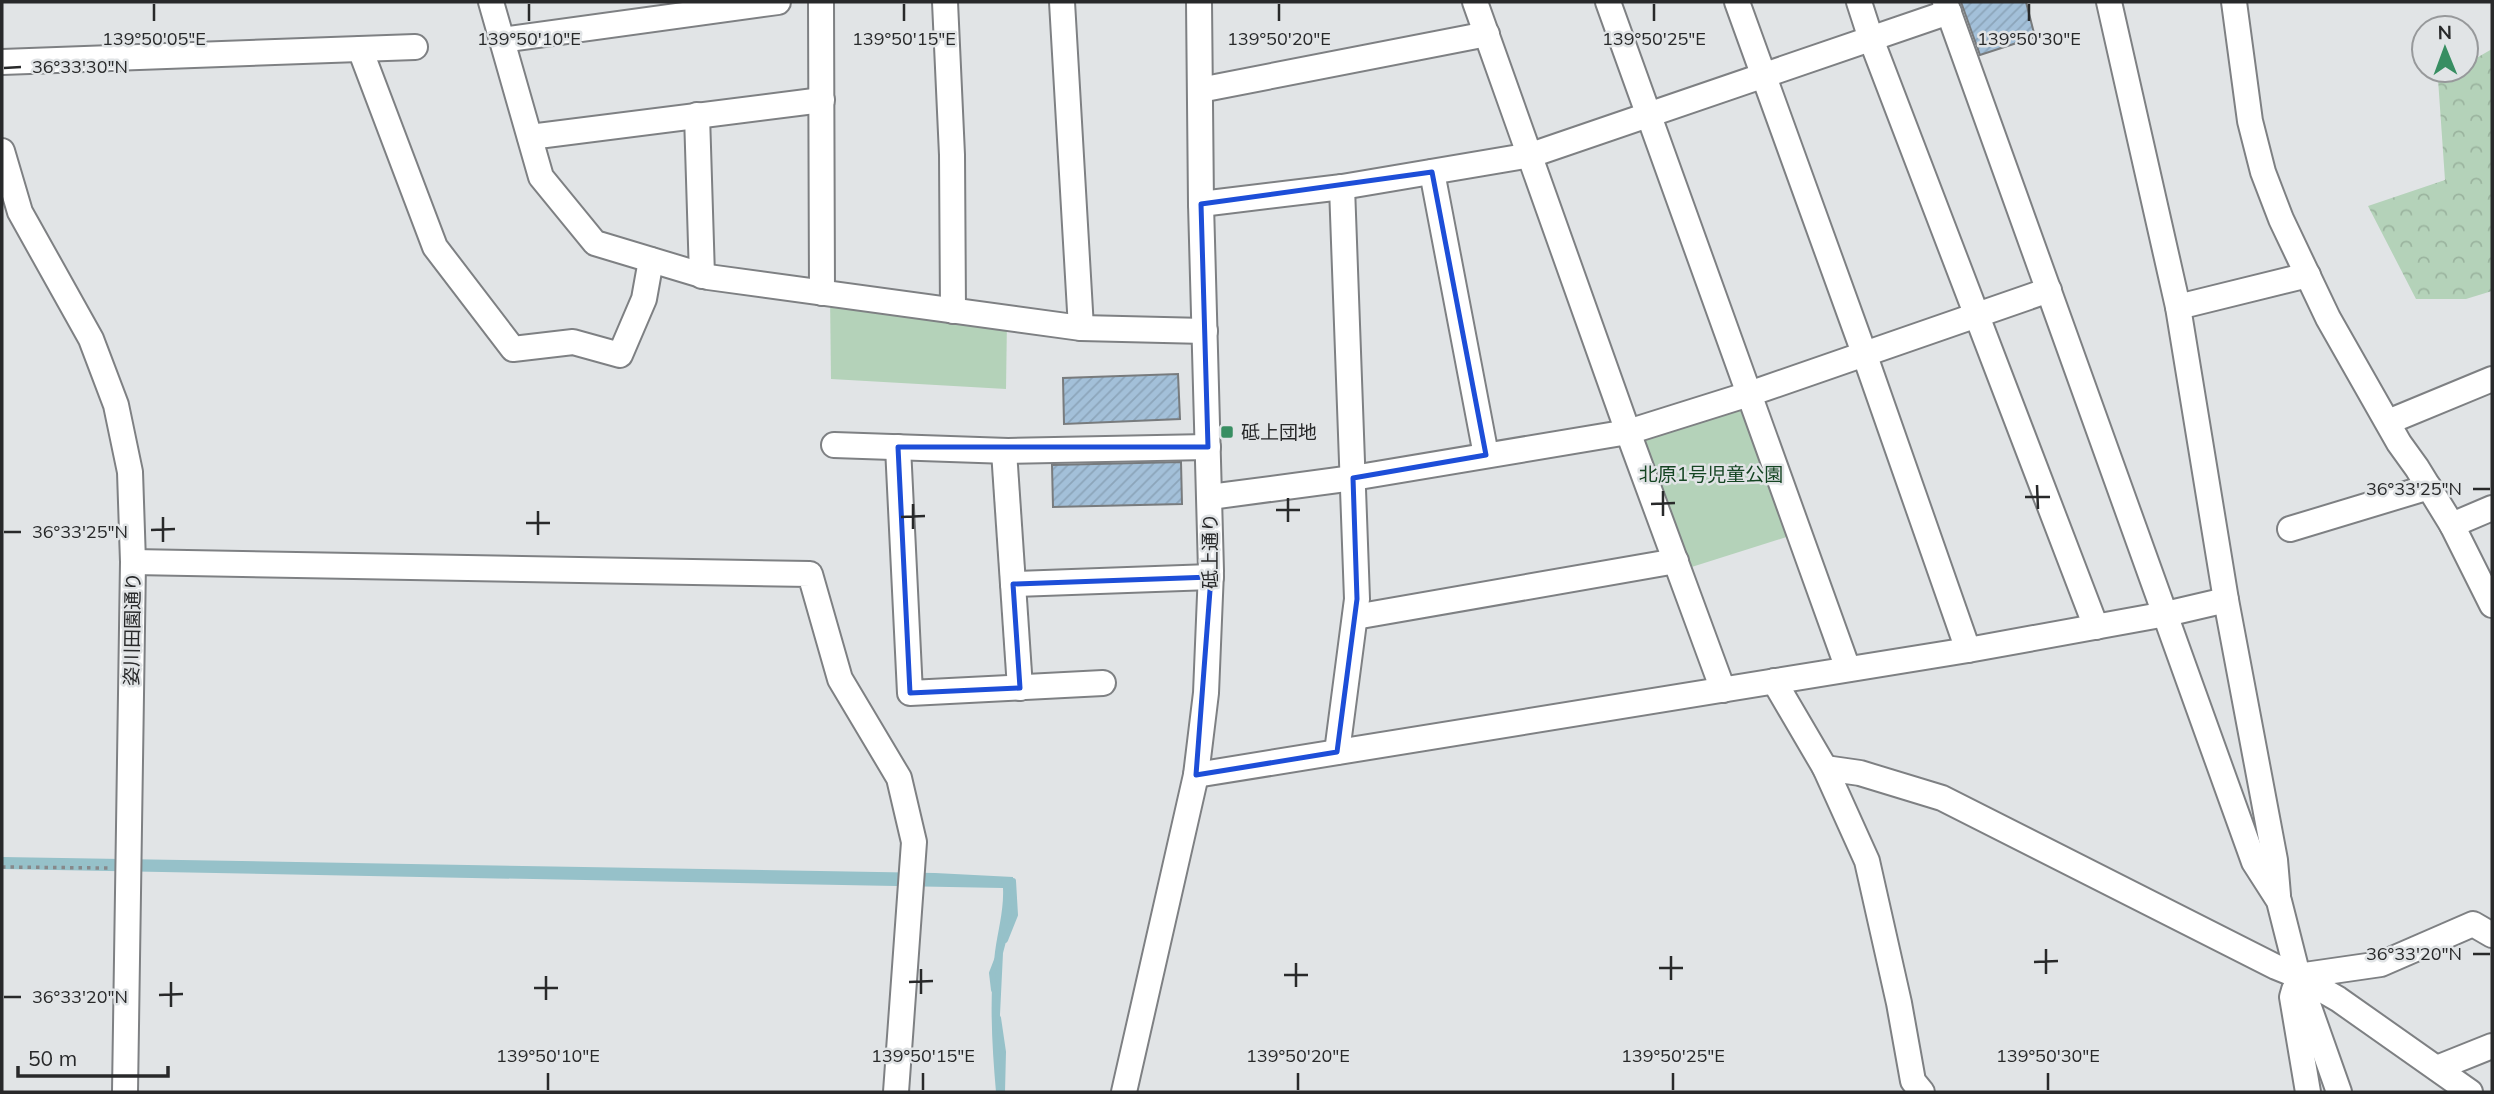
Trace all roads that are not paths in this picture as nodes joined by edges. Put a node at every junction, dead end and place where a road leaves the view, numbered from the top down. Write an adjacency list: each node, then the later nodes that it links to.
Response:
1 (491, 2): 17 (street)
2 (778, 2): 13 (street)
3 (821, 2): 23 (street)
4 (945, 2): 38 (street)
5 (1062, 2): 40 (street)
6 (1199, 2): 22 (street, 砥上通り)
7 (1475, 2): 15 (street)
8 (1608, 2): 25 (street)
9 (1737, 2): 21 (street)
10 (1859, 2): 16 (street)
11 (2109, 2): 37 (street)
12 (2234, 2): 33 (street)
13 (703, 7): 17 (street)
14 (1947, 7): 16 (street); 35 (street)
15 (1487, 34): 22 (street); 28 (street)
16 (1871, 39): 21 (street); 39 (street)
17 (502, 40): 26 (street)
18 (415, 47): 19 (street)
19 (360, 49): 20 (street); 32 (street)
20 (2, 62)
21 (1764, 77): 25 (street); 42 (street)
22 (1200, 90): 31 (street, 砥上通り)
23 (822, 100): 24 (street); 36 (street)
24 (697, 116): 26 (street); 34 (street)
25 (1648, 116): 28 (street); 44 (street)
26 (530, 137): 32 (street)
27 (2, 151): 59 (street, 姿川田園通り)
28 (1531, 155): 29 (street); 46 (street)
29 (1432, 172): 30 (street); 51 (street)
30 (1342, 187): 31 (street); 52 (street)
31 (1201, 204): 41 (street, 砥上通り)
32 (651, 260): 34 (street)
33 (2308, 275): 37 (street); 45 (street)
34 (702, 276): 36 (street)
35 (2049, 290): 39 (street); 65 (street)
36 (822, 293): 38 (street)
37 (2178, 307): 63 (street)
38 (953, 311): 40 (street)
39 (1975, 315): 42 (street); 67 (street)
40 (1080, 328): 41 (street)
41 (1205, 331): 49 (street, 砥上通り)
42 (1864, 352): 44 (street); 68 (street)
43 (2492, 379): 45 (street)
44 (1749, 394): 46 (street); 69 (street)
45 (2388, 422): 53 (street)
46 (1628, 432): 51 (street); 58 (street)
47 (834, 445): 48 (street)
48 (898, 447): 50 (street); 72 (street)
49 (1208, 447): 50 (street); 54 (street, 砥上通り)
50 (1004, 451): 62 (street)
51 (1486, 456): 52 (street)
52 (1353, 478): 54 (street); 66 (street)
53 (2429, 487): 56 (street); 57 (street)
54 (1210, 497): 60 (street, 砥上通り)
55 (2492, 508): 56 (street)
56 (2452, 525): 61 (street)
57 (2290, 530)
58 (1676, 561): 66 (street); 73 (street)
59 (133, 562): 82 (street, 姿川田園通り); 83 (street)
60 (1211, 577): 62 (street); 76 (street, 砥上通り)
61 (2486, 578): 64 (street)
62 (1013, 584): 72 (street)
63 (2226, 600): 65 (street); 77 (street)
64 (2492, 605)
65 (2166, 614): 67 (street); 77 (street)
66 (1354, 617): 74 (street)
67 (2096, 627): 68 (street)
68 (1968, 650): 69 (street)
69 (1848, 669): 70 (street)
70 (1774, 681): 73 (street); 75 (street)
71 (1103, 683): 72 (street)
72 (1020, 688)
73 (1723, 690): 74 (street)
74 (1337, 752): 76 (street)
75 (1825, 768): 79 (street); 85 (street)
76 (1196, 775): 84 (street, 砥上通り)
77 (2279, 901): 79 (street)
78 (2492, 935): 79 (street)
79 (2298, 976): 81 (street); 86 (street); 87 (street)
80 (2492, 1046): 81 (street)
81 (2437, 1068): 88 (street)
82 (125, 1092)
83 (896, 1092)
84 (1124, 1092)
85 (1922, 1092)
86 (2308, 1092)
87 (2339, 1092)
88 (2470, 1092)

